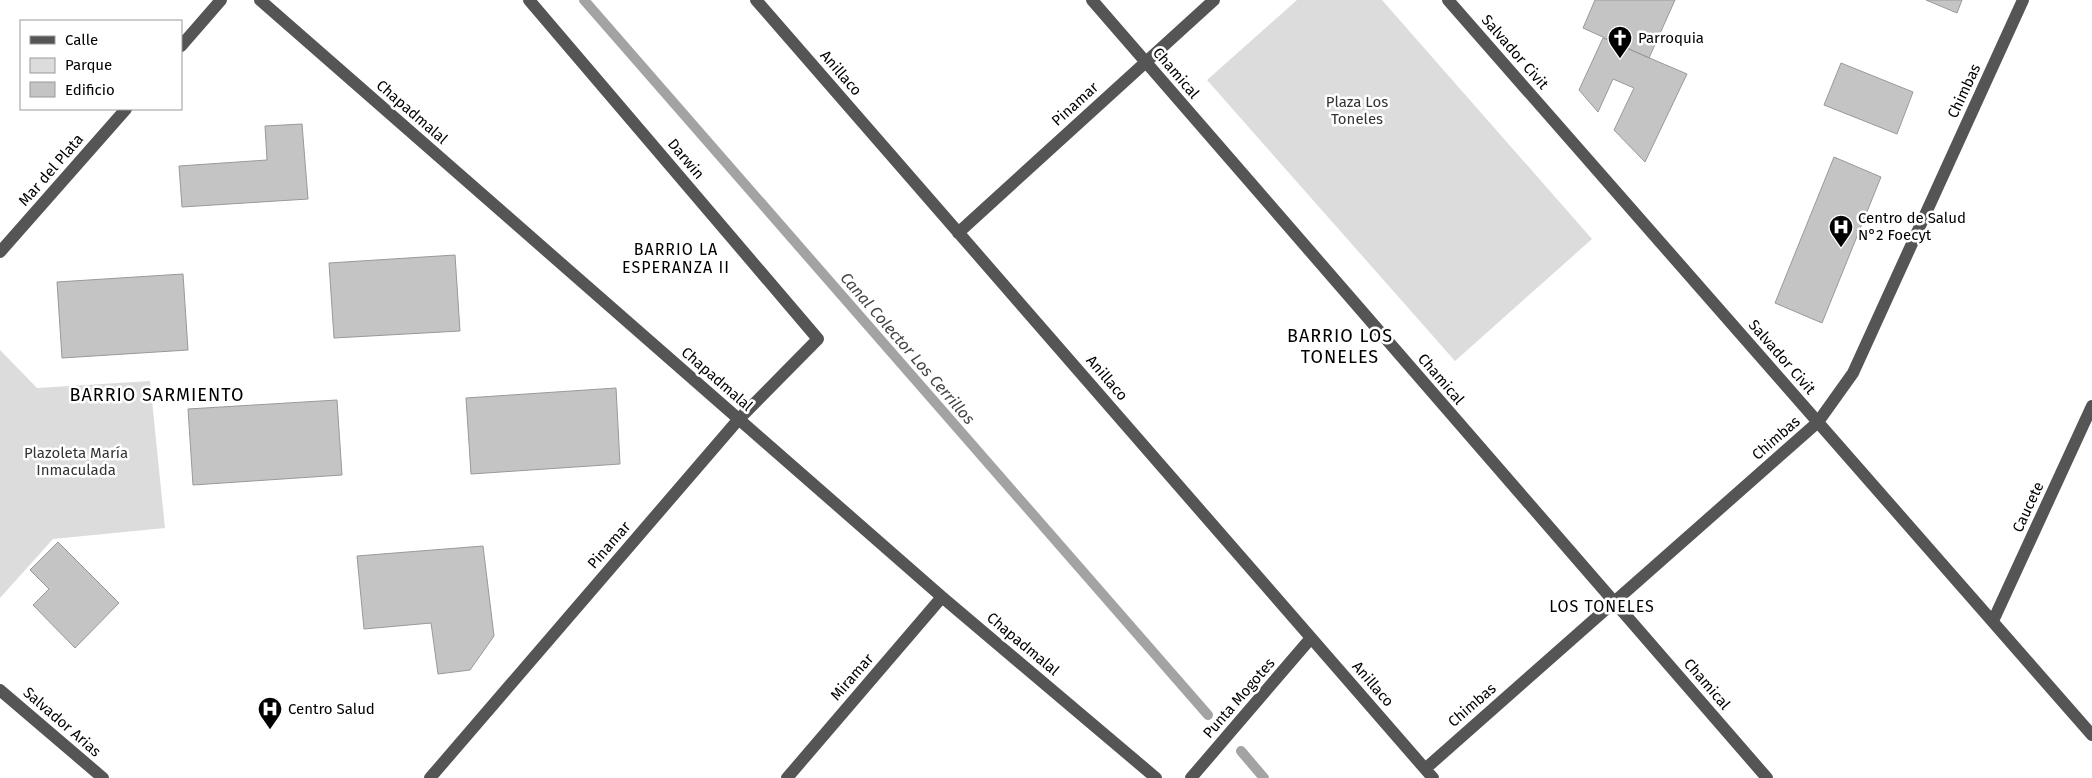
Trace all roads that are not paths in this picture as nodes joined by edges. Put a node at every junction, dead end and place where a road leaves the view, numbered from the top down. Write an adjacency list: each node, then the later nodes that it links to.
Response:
1 (221, 0): 9 (street)
2 (260, 0): 16 (street, Chapadmalal)
3 (529, 0): 14 (street, Darwin)
4 (756, 0): 12 (street, Anillaco)
5 (1092, 0): 10 (street, Chamical)
6 (1214, 0): 10 (street, Pinamar)
7 (1448, 0): 17 (street, Salvador Civit)
8 (2023, 0): 17 (street, Chimbas)
9 (182, 45)
10 (1145, 62): 12 (street, Pinamar); 19 (street, Chamical)
11 (125, 110): 13 (street, Mar del Plata)
12 (958, 233): 21 (street, Anillaco)
13 (0, 252)
14 (818, 339): 16 (street, Pinamar)
15 (2092, 406): 20 (street, Caucete)
16 (738, 420): 18 (street, Chapadmalal); 26 (street, Pinamar)
17 (1818, 422): 19 (street, Chimbas); 20 (street, Salvador Civit)
18 (942, 597): 27 (street, Miramar); 28 (street, Chapadmalal)
19 (1614, 602): 24 (street, Chimbas); 30 (street, Chamical)
20 (1993, 621): 23 (street, Salvador Civit)
21 (1311, 638): 24 (street, Anillaco); 29 (street, Punta Mogotes)
22 (0, 690): 25 (street, Salvador Arias)
23 (2092, 735)
24 (1429, 773)
25 (103, 778)
26 (430, 778)
27 (788, 778)
28 (1156, 778)
29 (1191, 778)
30 (1767, 778)

